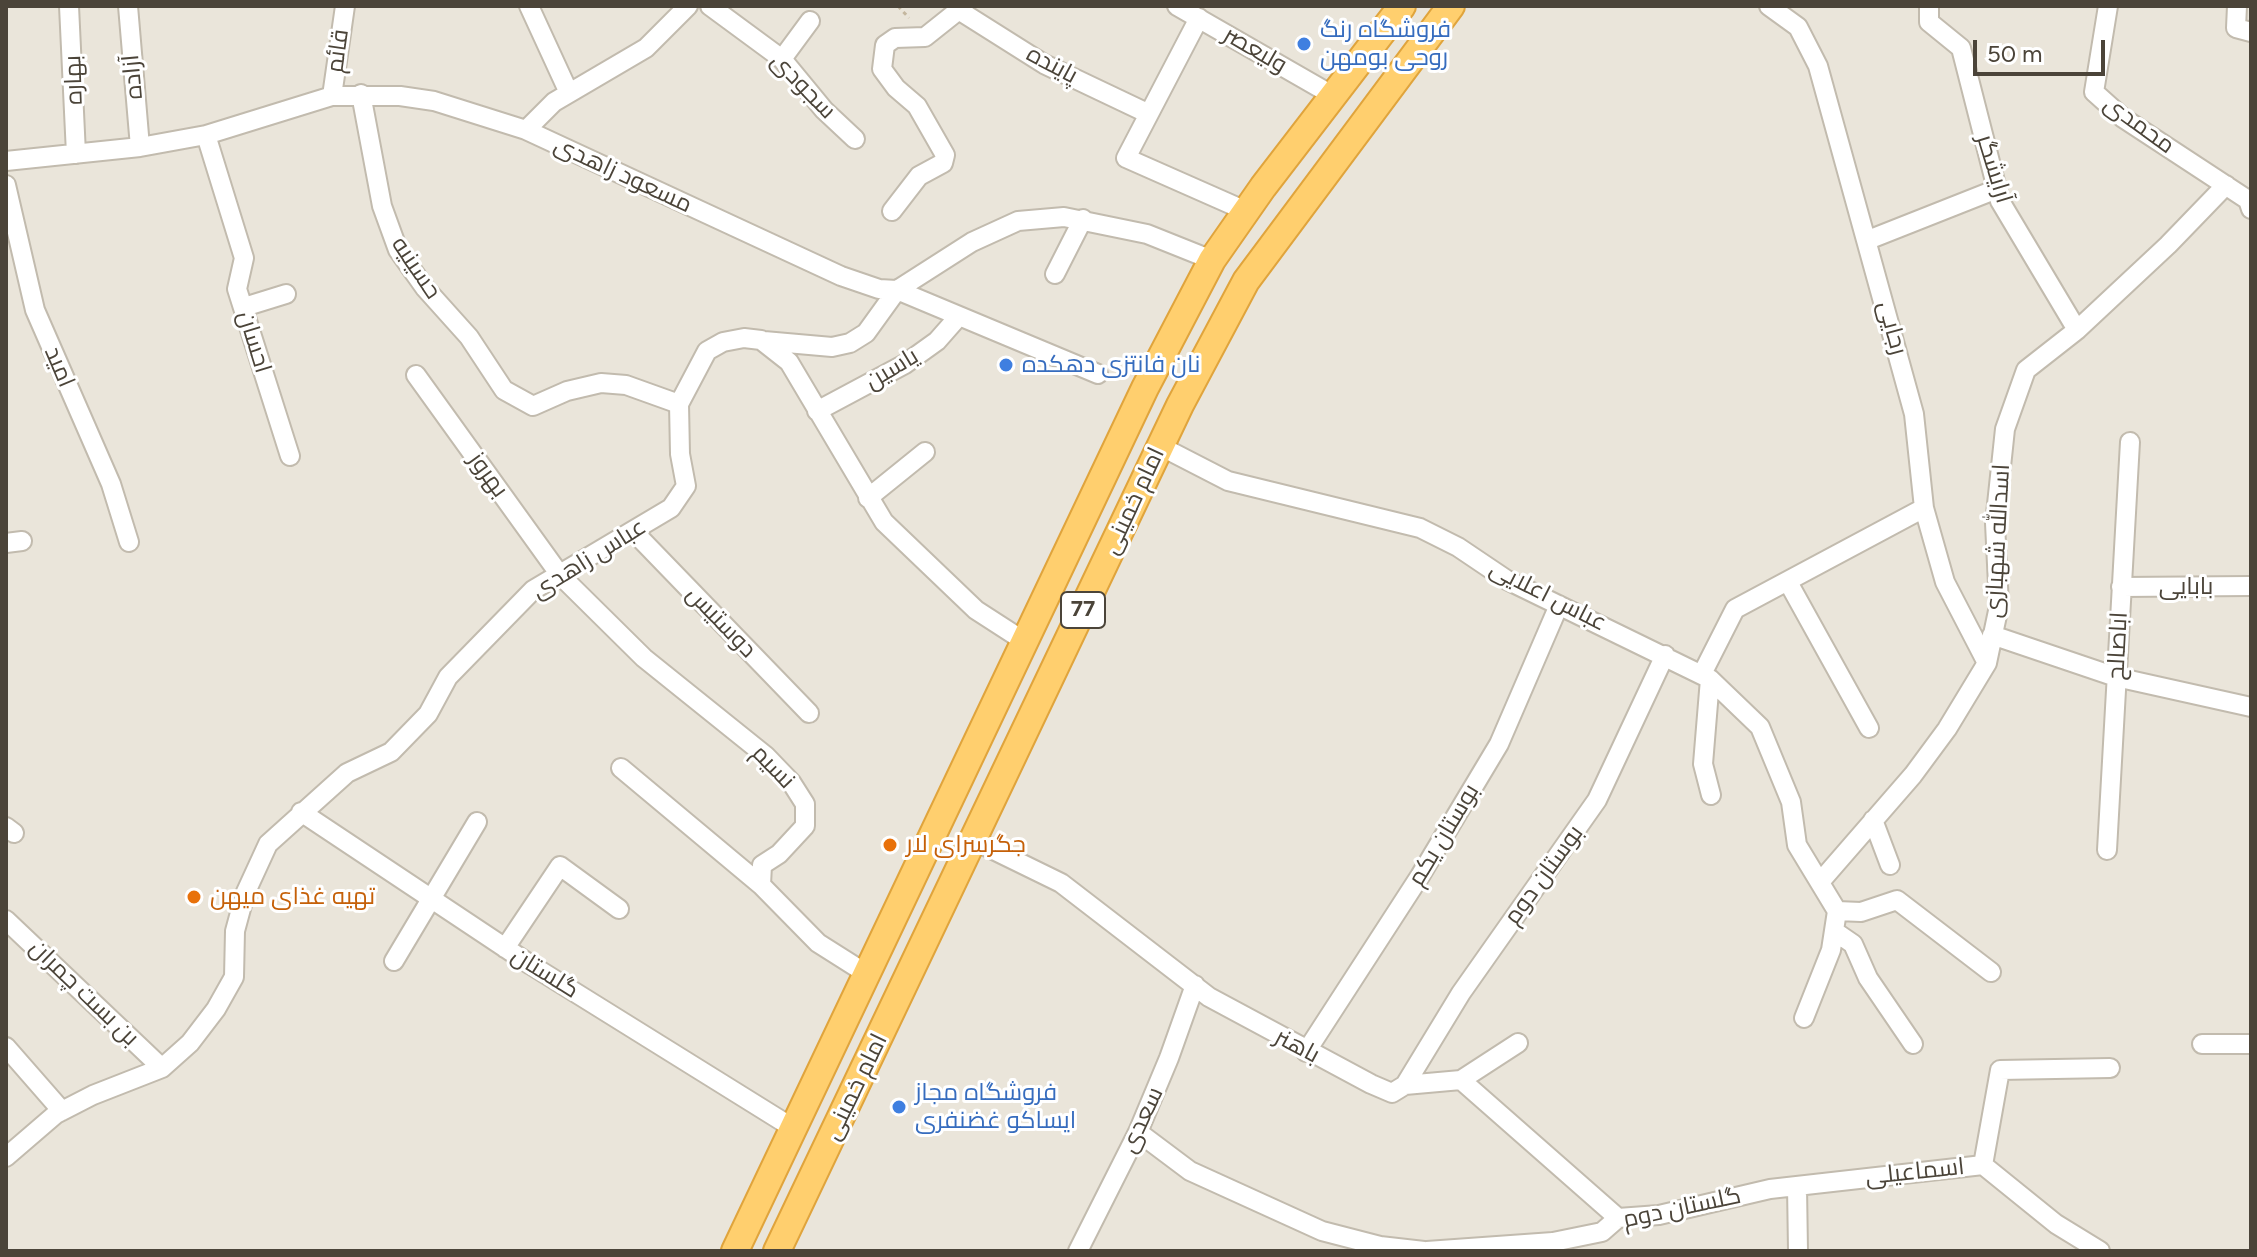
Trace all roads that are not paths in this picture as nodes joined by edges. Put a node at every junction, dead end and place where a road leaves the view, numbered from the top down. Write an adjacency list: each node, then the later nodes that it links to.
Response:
1 (69, 6): 28 (street, بهاره)
2 (128, 6): 27 (street, آزاده)
3 (345, 6): 22 (street, قائم)
4 (529, 6): 19 (street)
5 (688, 6): 19 (street)
6 (710, 6): 18 (street, سجودی)
7 (1177, 6): 15 (street, ولیعصر)
8 (1402, 6): 21 (highway, امام خمینی / 77)
9 (1451, 6): 51 (highway, امام خمینی / 77)
10 (1769, 6): 37 (street, رجایی)
11 (1929, 6): 32 (street, آرایشگر)
12 (2108, 6): 31 (street, محمدی)
13 (2237, 6): 17 (street)
14 (962, 8): 23 (street, پاینده); 34 (street)
15 (1199, 18): 21 (street, ولیعصر); 23 (street)
16 (810, 21): 18 (street)
17 (2251, 32)
18 (782, 59): 26 (street, سجودی)
19 (569, 93): 24 (street)
20 (361, 94): 22 (street, مسعود زاهدی); 24 (street, مسعود زاهدی); 48 (street, حسینیه)
21 (1332, 95): 35 (highway, امام خمینی / 77)
22 (332, 96): 25 (street, مسعود زاهدی)
23 (1147, 113): 35 (street)
24 (526, 130): 40 (street, مسعود زاهدی)
25 (206, 135): 27 (street, مسعود زاهدی); 42 (street, احسان)
26 (855, 139)
27 (140, 147): 28 (street, مسعود زاهدی)
28 (76, 154): 29 (street, مسعود زاهدی)
29 (6, 161)
30 (6, 185): 57 (street, امید)
31 (2226, 185): 33 (street, محمدی); 44 (street, اسدالله شهبازی)
32 (1997, 189): 37 (street); 44 (street, آرایشگر)
33 (2250, 203)
34 (892, 211)
35 (1246, 211): 38 (highway, امام خمینی / 77)
36 (1083, 219): 38 (street); 39 (street); 40 (street)
37 (1868, 240): 55 (street, رجایی)
38 (1212, 260): 64 (highway, امام خمینی / 77)
39 (1055, 274)
40 (897, 290): 43 (street, مسعود زاهدی); 45 (street)
41 (286, 294): 42 (street)
42 (244, 307): 53 (street, احسان)
43 (959, 316): 46 (street, مسعود زاهدی); 49 (street, یاسین)
44 (2077, 330): 63 (street, اسدالله شهبازی)
45 (761, 340): 48 (street); 49 (street)
46 (1098, 374)
47 (416, 375): 58 (street, بهروز)
48 (679, 404): 56 (street, عباس زاهدی)
49 (817, 411): 54 (street)
50 (2130, 442): 61 (street, اباصالح)
51 (1160, 446): 62 (street, عباس اعلایی); 77 (highway, امام خمینی / 77)
52 (925, 452): 54 (street)
53 (290, 456)
54 (868, 498): 64 (street)
55 (1924, 508): 59 (street); 66 (street, رجایی)
56 (633, 531): 58 (street, عباس زاهدی); 70 (street, دوستیس)
57 (129, 542)
58 (560, 575): 74 (street, عباس زاهدی); 81 (street, نسیم)
59 (1788, 582): 67 (street); 71 (street)
60 (2251, 586): 61 (street, بابایی)
61 (2121, 587): 68 (street, اباصالح)
62 (1559, 605): 65 (street, عباس اعلایی); 99 (street, بوستان یکم)
63 (1992, 635): 66 (street, اسدالله شهبازی); 68 (street)
64 (1024, 641): 90 (highway, امام خمینی / 77)
65 (1665, 655): 67 (street, عباس اعلایی); 103 (street, بوستان دوم)
66 (1987, 663): 75 (street, اسدالله شهبازی)
67 (1706, 677): 73 (street); 80 (street, عباس اعلایی)
68 (2116, 677): 69 (street); 78 (street, اباصالح)
69 (2251, 707)
70 (809, 713)
71 (1869, 728)
72 (621, 768): 81 (street)
73 (1711, 795)
74 (301, 812): 82 (street, گلستان); 100 (street, عباس زاهدی)
75 (1873, 820): 79 (street); 80 (street, اسدالله شهبازی)
76 (477, 822): 82 (street)
77 (973, 840): 91 (street, باهنر); 92 (highway, امام خمینی / 77)
78 (2107, 850)
79 (1890, 865)
80 (1820, 882): 84 (street, عباس اعلایی)
81 (761, 885): 90 (street)
82 (431, 899): 87 (street, گلستان); 88 (street)
83 (619, 909): 87 (street)
84 (1837, 911): 86 (street); 89 (street)
85 (6, 920): 100 (street, بن بست چمران)
86 (1834, 931): 93 (street); 95 (street)
87 (505, 948): 105 (street, گلستان)
88 (394, 961)
89 (1991, 972)
90 (867, 974): 92 (highway); 105 (highway, امام خمینی / 77)
91 (1195, 985): 99 (street, باهنر); 106 (street, سعدی)
92 (900, 996): 112 (highway, امام خمینی / 77)
93 (1804, 1018)
94 (1518, 1043): 102 (street)
95 (1913, 1044)
96 (2202, 1044): 97 (street)
97 (2251, 1044)
98 (6, 1047): 104 (street)
99 (1306, 1052): 103 (street, باهنر)
100 (162, 1068): 104 (street, عباس زاهدی)
101 (2110, 1068): 108 (street)
102 (1461, 1080): 103 (street, باهنر); 110 (street)
103 (1405, 1085)
104 (62, 1111): 107 (street, عباس زاهدی)
105 (793, 1128): 111 (highway, امام خمینی / 77)
106 (1138, 1132): 113 (street, سعدی); 114 (street, گلستان دوم)
107 (6, 1157)
108 (1983, 1165): 109 (street, اسماعیلی); 116 (street, اسماعیلی)
109 (1797, 1186): 110 (street, گلستان دوم); 115 (street)
110 (1618, 1218): 114 (street, گلستان دوم)
111 (735, 1251)
112 (777, 1251)
113 (1078, 1251)
114 (1426, 1251)
115 (1798, 1251)
116 (2100, 1251)

